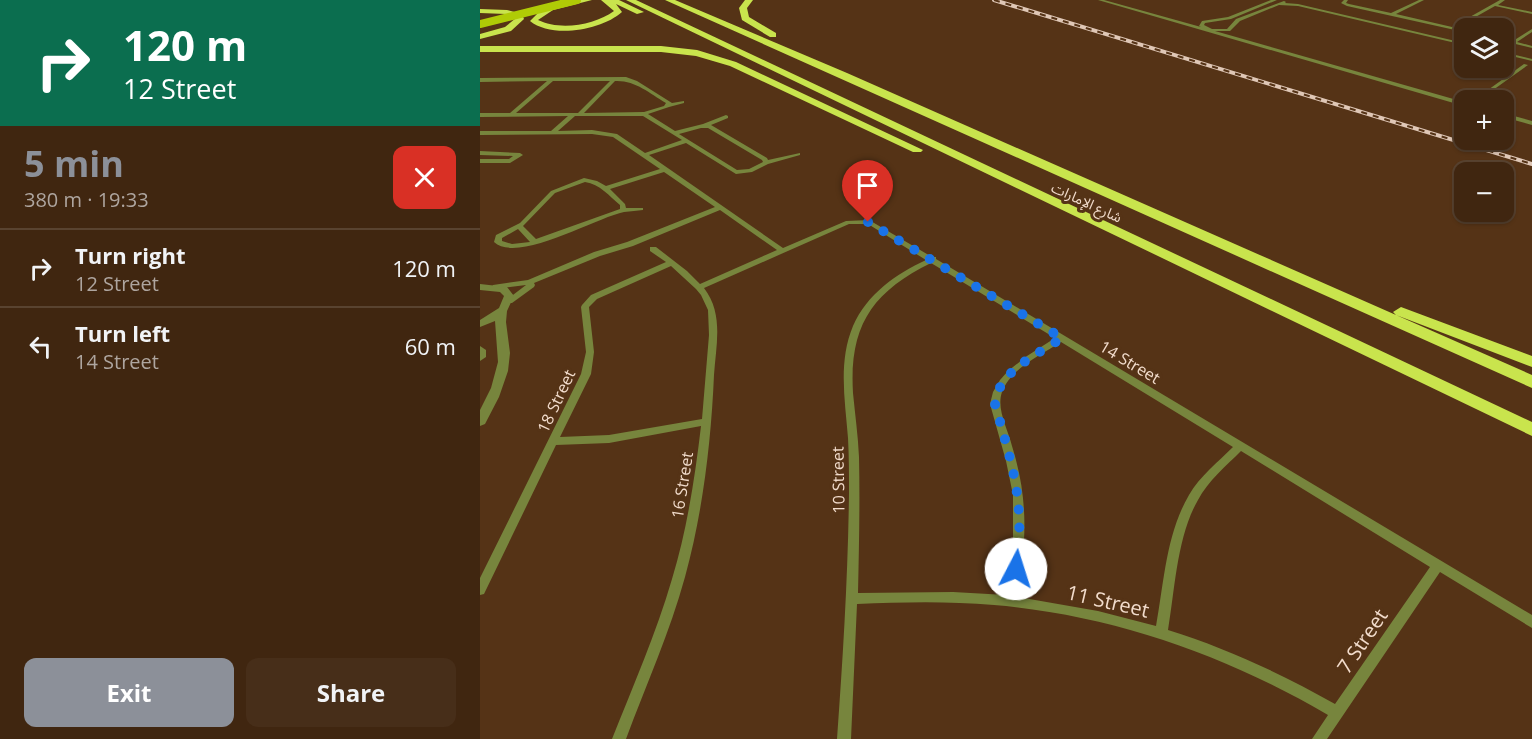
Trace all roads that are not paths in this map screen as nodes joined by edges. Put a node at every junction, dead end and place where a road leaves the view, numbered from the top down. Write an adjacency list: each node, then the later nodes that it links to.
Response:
1 (559, 0): 22 (main road, bridge)
2 (588, 0): 15 (highway, bridge)
3 (603, 0): 15 (highway)
4 (613, 0): 65 (highway)
5 (630, 0): 83 (highway, شارع الإمارات)
6 (669, 0): 36 (highway, شارع الإمارات)
7 (749, 0): 36 (highway)
8 (1100, 0): 43 (street)
9 (1275, 0): 14 (street)
10 (1289, 0): 16 (street); 17 (street)
11 (1346, 0): 21 (street)
12 (1422, 0): 21 (street)
13 (1503, 0): 18 (street)
14 (1268, 1): 16 (street)
15 (576, 2): 23 (main road, bridge)
16 (1279, 4): 17 (street)
17 (1298, 5): 28 (street)
18 (1494, 5): 20 (street); 24 (street)
19 (480, 12): 27 (highway)
20 (1532, 13)
21 (1391, 15): 24 (street)
22 (480, 19)
23 (480, 24)
24 (1451, 28): 25 (street)
25 (1454, 29)
26 (1532, 30): 29 (street)
27 (480, 37)
28 (1454, 42)
29 (1514, 42)
30 (1514, 43): 31 (street)
31 (1532, 47)
32 (480, 49): 65 (highway)
33 (1514, 56): 34 (street)
34 (1532, 60)
35 (1526, 65): 42 (street)
36 (844, 75): 78 (highway, شارع الإمارات)
37 (552, 79): 38 (street); 40 (street); 46 (street)
38 (614, 79): 45 (street); 47 (street)
39 (480, 80): 40 (street)
40 (490, 80): 41 (street)
41 (480, 87)
42 (1490, 90)
43 (1454, 101)
44 (682, 102): 45 (street)
45 (669, 105): 48 (street)
46 (512, 114): 47 (street); 49 (street)
47 (577, 114): 48 (street); 54 (street)
48 (645, 114): 57 (street)
49 (480, 115)
50 (726, 117): 53 (street)
51 (1514, 118): 52 (street)
52 (1532, 123)
53 (705, 125): 57 (street); 64 (street)
54 (553, 132): 56 (street); 62 (street)
55 (480, 133): 56 (street)
56 (491, 133): 58 (street)
57 (675, 133): 59 (street)
58 (480, 141)
59 (686, 141): 62 (street); 64 (street)
60 (480, 153): 63 (street)
61 (798, 154): 64 (street)
62 (644, 155): 66 (street)
63 (480, 161)
64 (766, 163)
65 (955, 164): 83 (highway)
66 (664, 170): 67 (street); 68 (street)
67 (605, 189): 70 (street); 71 (street)
68 (720, 208): 74 (street); 75 (street)
69 (641, 209): 70 (street)
70 (623, 210): 72 (street)
71 (519, 226): 72 (street); 72 (street)
72 (534, 242)
73 (653, 249): 77 (street, 16 Street)
74 (783, 251): 76 (street, 14 Street); 81 (street, 14 Street)
75 (594, 258): 80 (street); 82 (street)
76 (933, 260): 85 (street, 14 Street); 97 (street, 10 Street)
77 (671, 263): 81 (street, 16 Street); 93 (street, 18 Street)
78 (1277, 268): 88 (highway); 89 (highway, شارع الإمارات)
79 (480, 287): 80 (street)
80 (496, 287): 82 (street)
81 (699, 287): 91 (street, 16 Street)
82 (506, 306): 84 (street); 90 (street)
83 (1273, 307): 92 (highway, شارع الإمارات)
84 (480, 324)
85 (1062, 338): 94 (street, 14 Street); 98 (street)
86 (480, 350): 87 (street)
87 (480, 357)
88 (1532, 362)
89 (1532, 382)
90 (480, 421)
91 (707, 421): 93 (street); 102 (street, 16 Street)
92 (1532, 430)
93 (555, 441): 96 (street, 18 Street)
94 (1240, 446): 95 (street, 14 Street); 100 (street)
95 (1438, 565): 99 (street, 14 Street); 101 (street, 7 Street)
96 (480, 590)
97 (853, 599): 98 (street, 11 Street); 103 (street, 10 Street)
98 (1011, 601): 100 (street, 11 Street)
99 (1532, 622)
100 (1161, 633): 101 (street, 11 Street)
101 (1338, 713): 104 (street, 7 Street)
102 (619, 739)
103 (844, 739)
104 (1319, 739)

